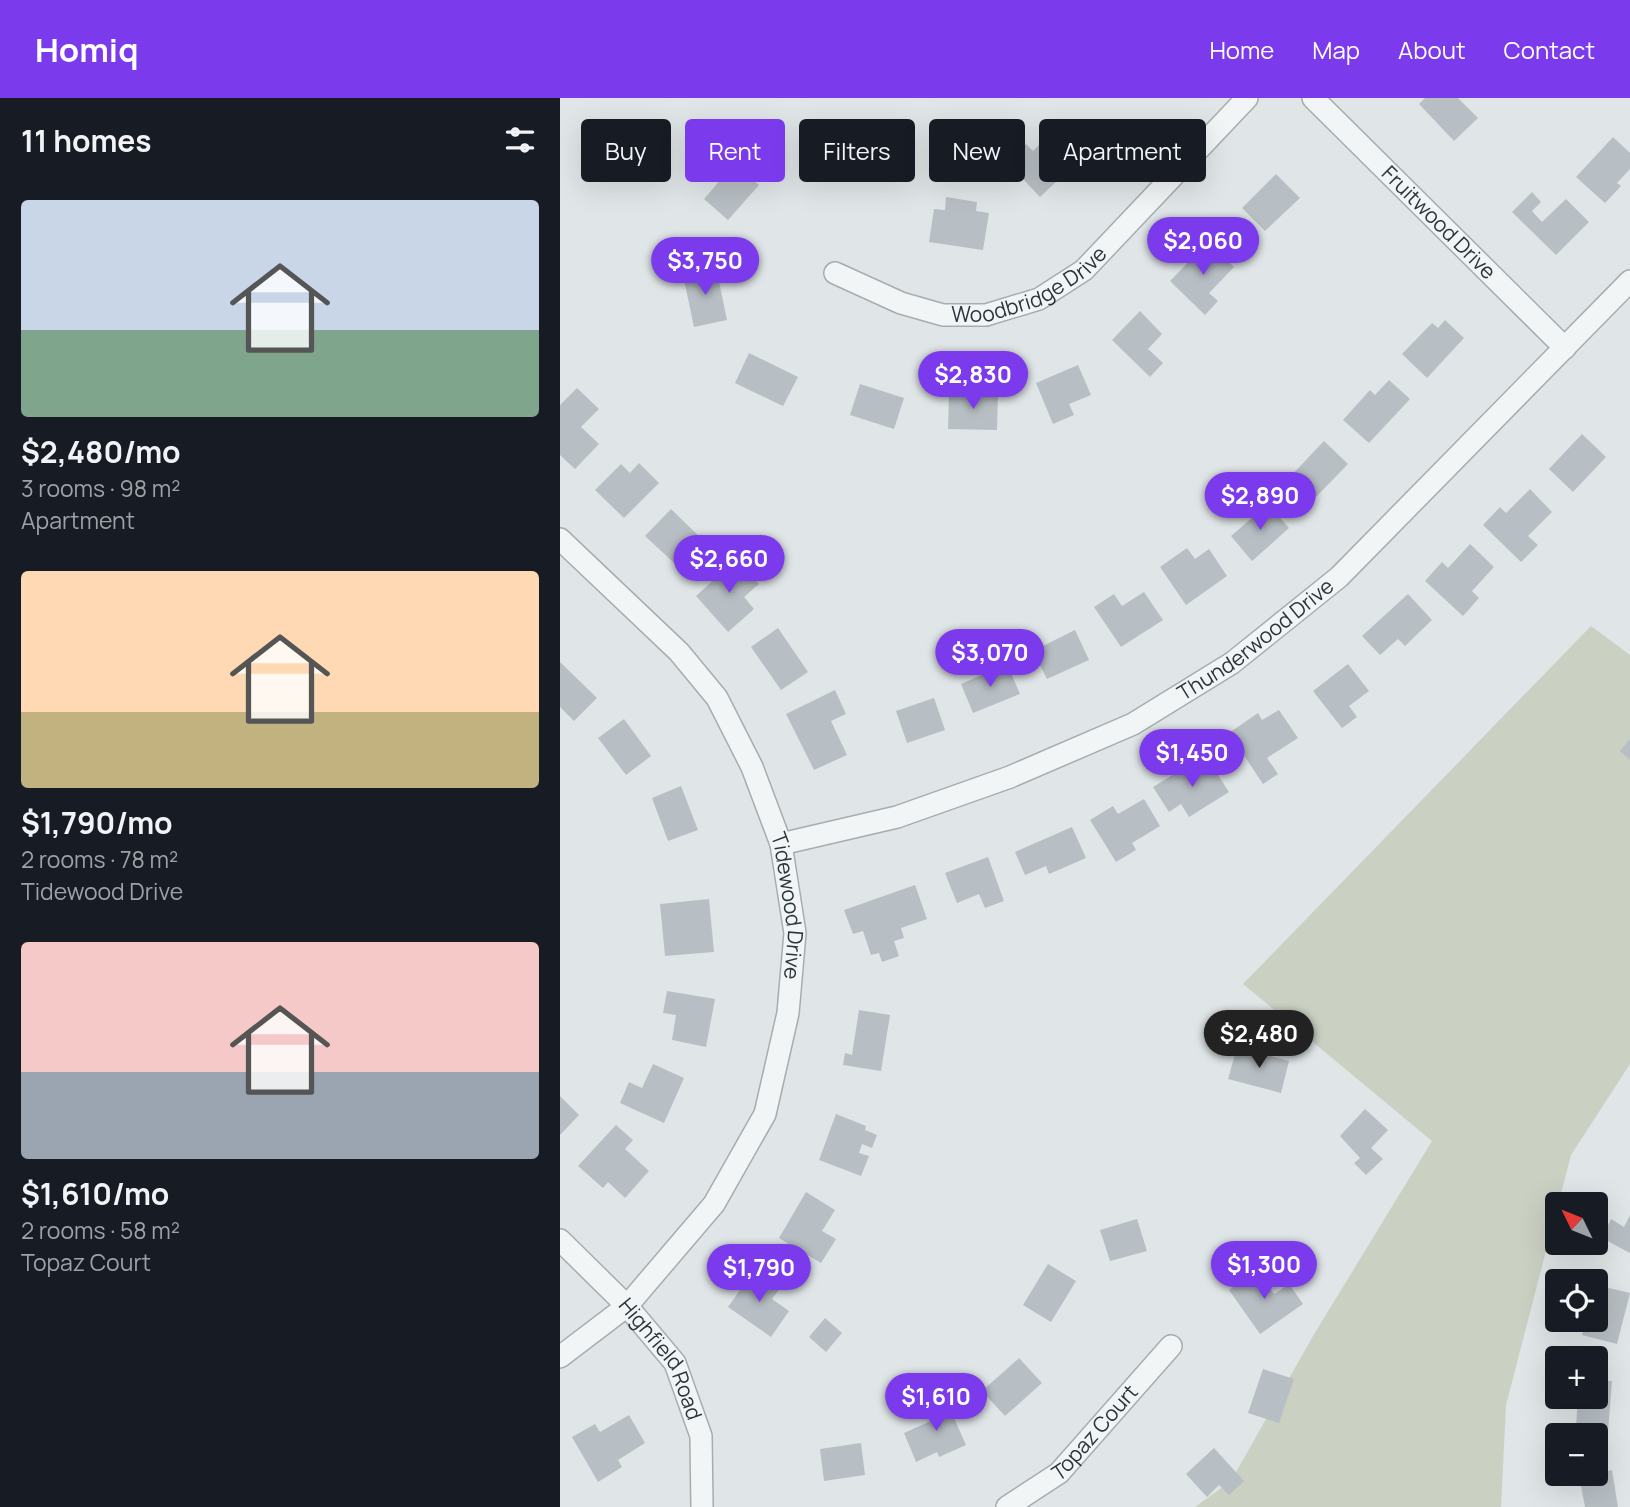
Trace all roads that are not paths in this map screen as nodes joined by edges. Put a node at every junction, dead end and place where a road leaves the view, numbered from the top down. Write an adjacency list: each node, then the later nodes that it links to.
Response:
1 (1247, 98): 3 (street, Woodbridge Drive)
2 (1313, 98): 5 (street, Fruitwood Drive)
3 (835, 273)
4 (1630, 281): 5 (street, Thunderwood Drive)
5 (1565, 348): 7 (street, Thunderwood Drive)
6 (560, 539): 7 (street, Tidewood Drive)
7 (781, 844): 9 (street, Tidewood Drive)
8 (560, 1240): 9 (street, Highfield Road)
9 (627, 1306): 11 (street); 12 (street, Highfield Road)
10 (1171, 1346): 13 (street, Topaz Court)
11 (560, 1357)
12 (702, 1507)
13 (1007, 1507)

